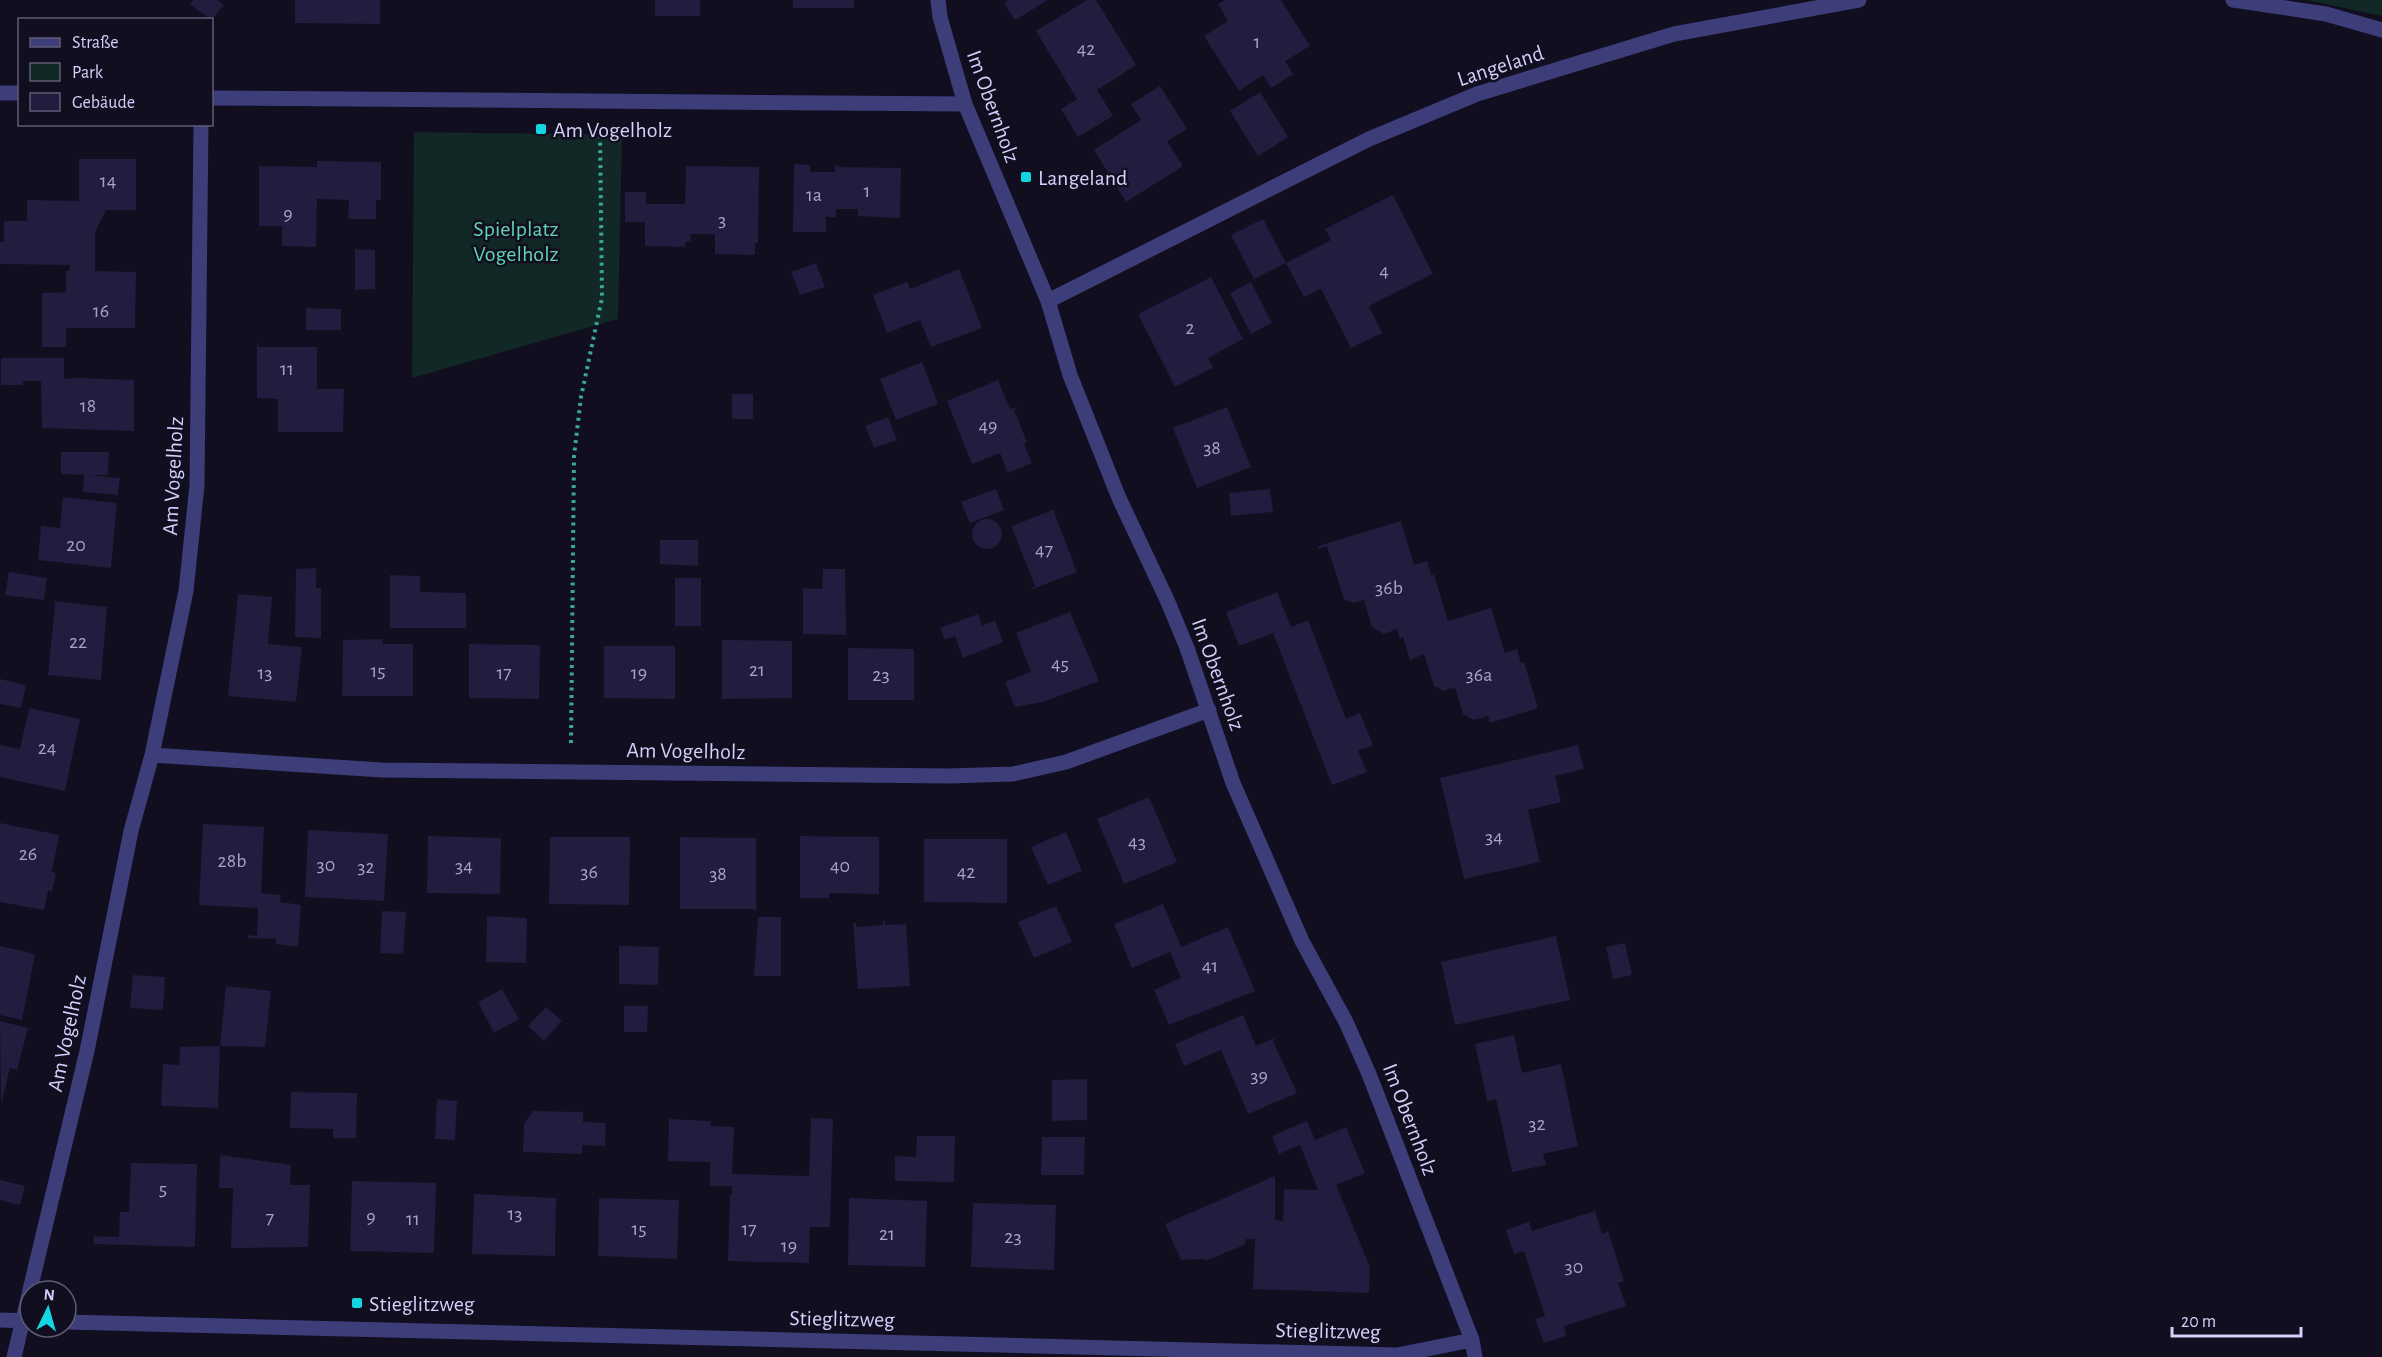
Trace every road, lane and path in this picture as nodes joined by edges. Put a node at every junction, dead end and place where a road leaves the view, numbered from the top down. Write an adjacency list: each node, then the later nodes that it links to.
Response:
1 (938, 0): 9 (street, Im Obernholz)
2 (1859, 0): 11 (street, Langeland)
3 (2233, 0): 4 (street)
4 (2382, 30)
5 (0, 93): 6 (street)
6 (18, 93)
7 (213, 98): 8 (street)
8 (599, 101): 9 (street); 14 (path)
9 (965, 104): 11 (street, Im Obernholz)
10 (201, 126): 13 (street, Am Vogelholz)
11 (1048, 301): 12 (street, Im Obernholz)
12 (1209, 710): 14 (street, Am Vogelholz); 20 (street, Im Obernholz)
13 (152, 754): 14 (street, Am Vogelholz); 15 (street, Am Vogelholz)
14 (571, 771)
15 (35, 1279)
16 (0, 1320): 17 (street)
17 (18, 1321)
18 (78, 1322): 20 (street, Stieglitzweg)
19 (20, 1339): 21 (street, Am Vogelholz)
20 (1472, 1340): 22 (street, Im Obernholz)
21 (14, 1357)
22 (1475, 1357)

